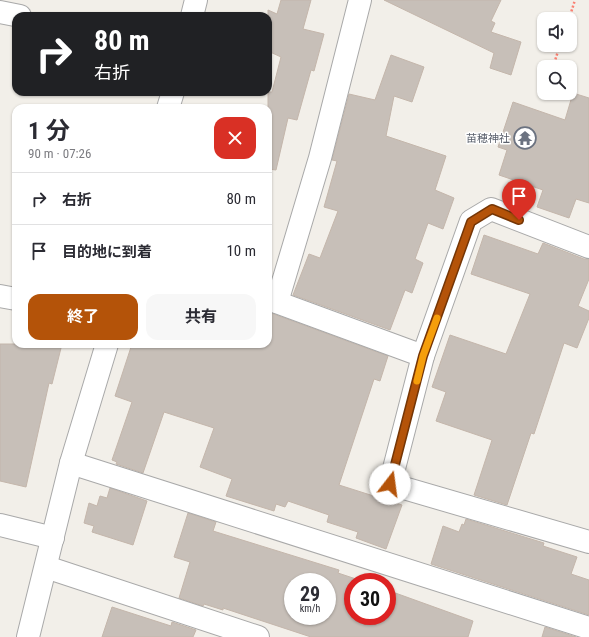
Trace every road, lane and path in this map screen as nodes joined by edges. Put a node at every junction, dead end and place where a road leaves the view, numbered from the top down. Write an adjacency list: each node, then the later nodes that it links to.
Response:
1 (196, 0): 5 (street)
2 (360, 0): 11 (street)
3 (575, 0): 6 (path)
4 (0, 12): 7 (street)
5 (193, 12)
6 (571, 12)
7 (12, 14)
8 (589, 247): 13 (street)
9 (0, 296): 10 (street)
10 (12, 298)
11 (272, 300): 13 (street)
12 (106, 348): 14 (street)
13 (423, 356): 17 (street)
14 (71, 463): 16 (street); 19 (street)
15 (0, 525): 16 (street)
16 (53, 538): 18 (street)
17 (589, 542)
18 (46, 567): 20 (street); 21 (street)
19 (589, 628)
20 (28, 637)
21 (258, 637)

